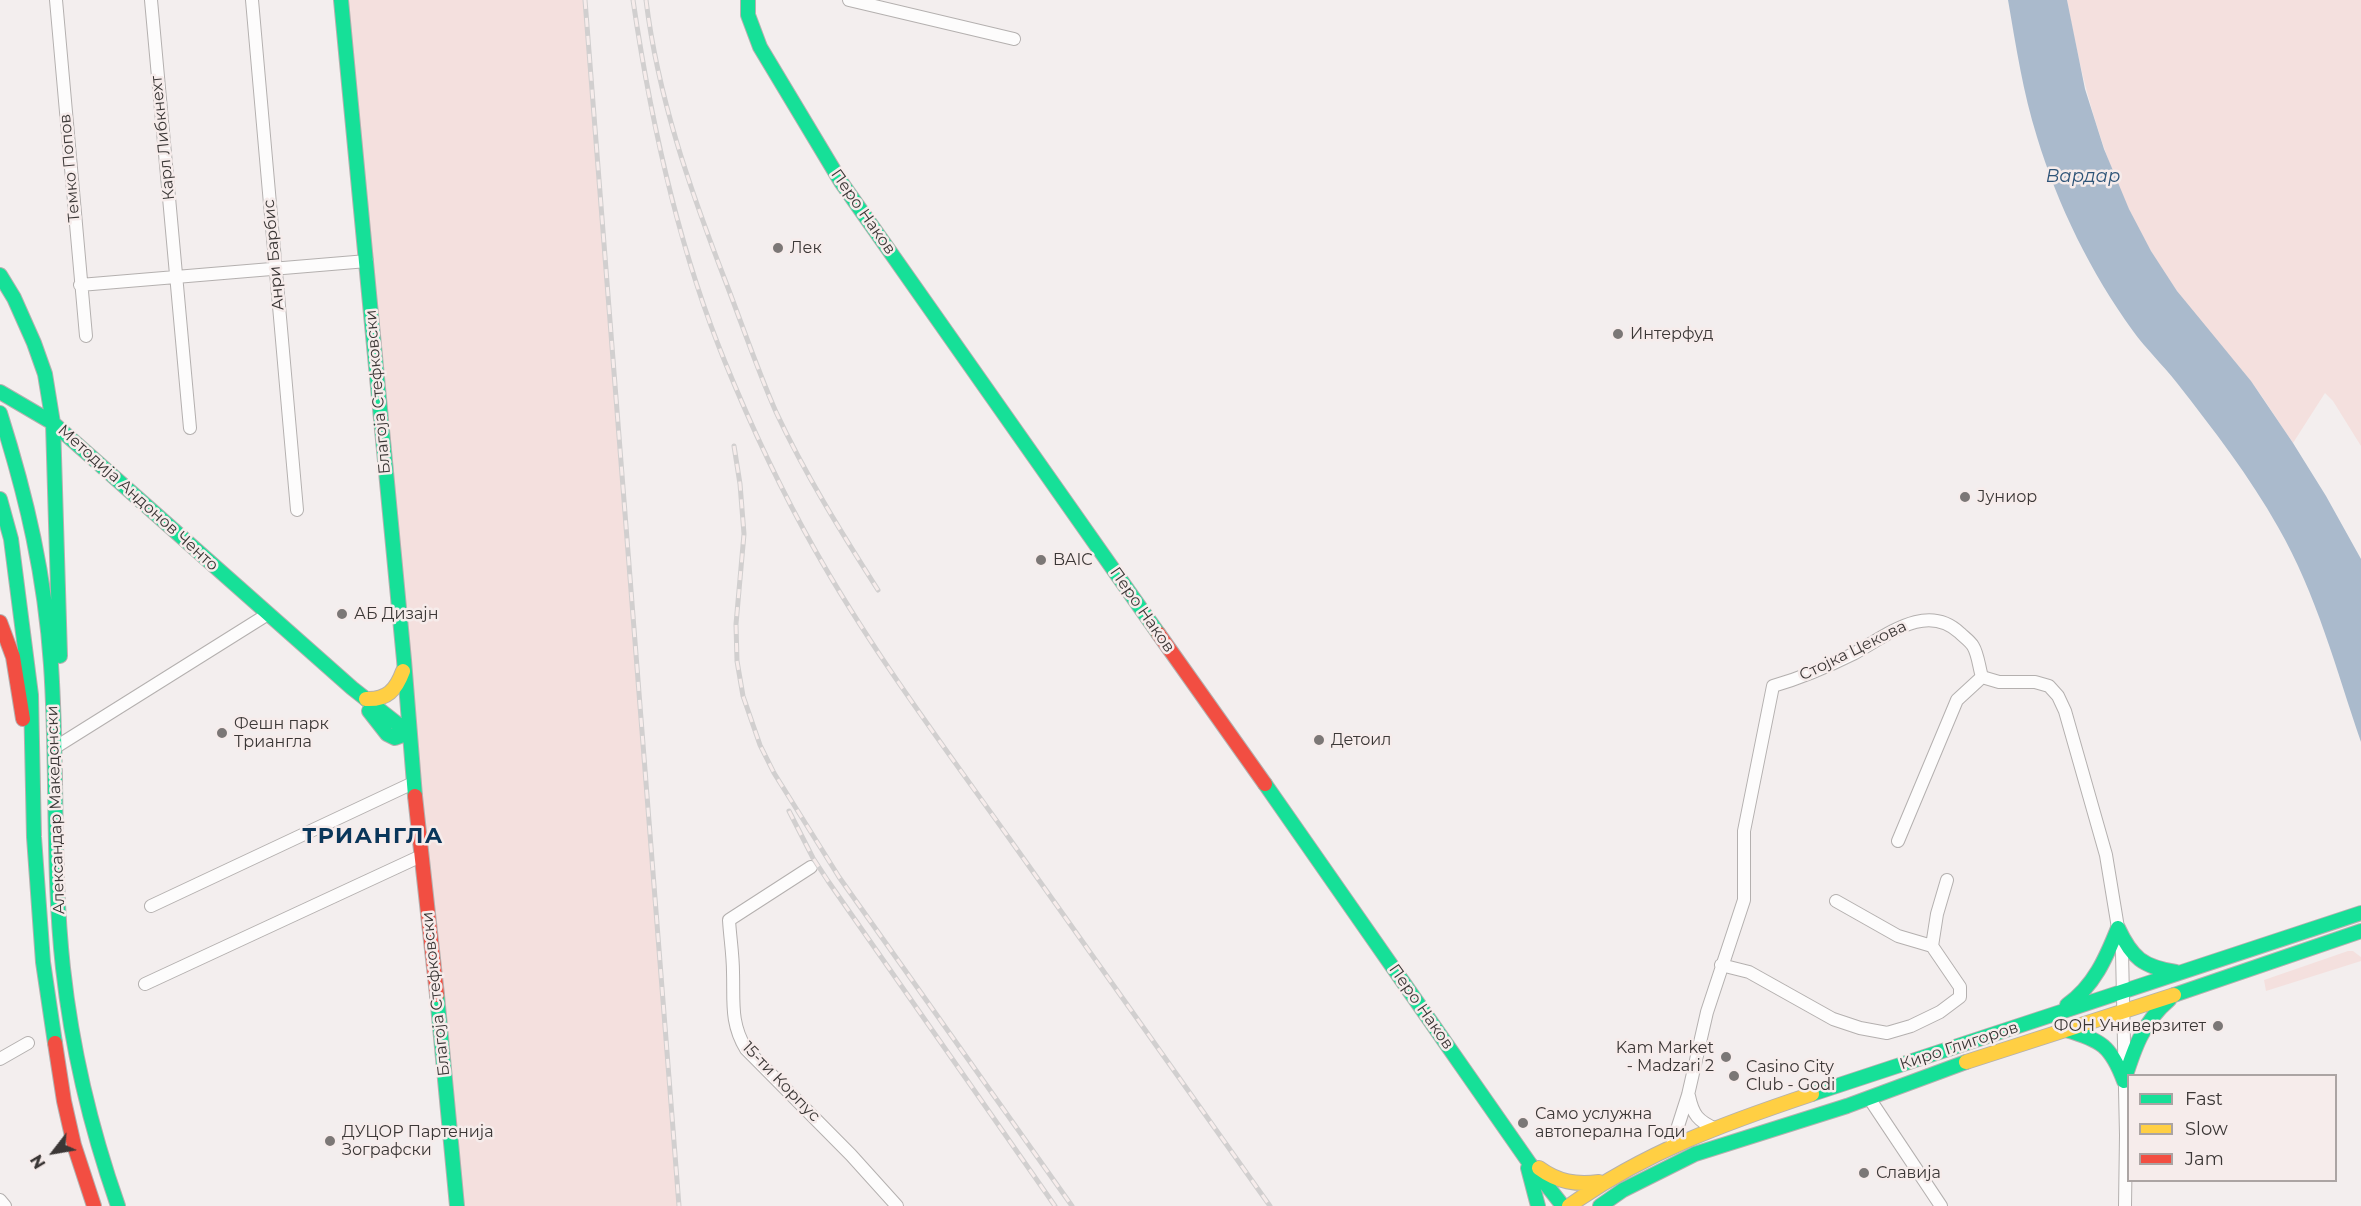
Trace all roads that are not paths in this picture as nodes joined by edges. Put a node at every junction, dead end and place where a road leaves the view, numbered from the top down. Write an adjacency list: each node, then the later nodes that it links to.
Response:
1 (56, 0): 12 (street, Темко Попов)
2 (151, 0): 11 (street, Карл Либкнехт)
3 (252, 0): 9 (street, Анри Барбис)
4 (342, 0): 8 (street, Благоја Стефковски)
5 (748, 0): 57 (street, Перо Наков)
6 (849, 0): 7 (street)
7 (1014, 39)
8 (367, 261): 9 (street); 22 (street, Благоја Стефковски)
9 (275, 268): 11 (street); 19 (street, Анри Барбис)
10 (0, 275): 16 (street)
11 (178, 277): 12 (street); 17 (street, Карл Либкнехт)
12 (80, 285): 13 (street, Темко Попов)
13 (86, 336)
14 (0, 392): 16 (street, Методија Андонов Ченто)
15 (0, 413): 30 (street, Александар Македонски)
16 (53, 423): 20 (street, Методија Андонов Ченто); 28 (street)
17 (190, 428)
18 (0, 499): 31 (street, Александар Македонски)
19 (297, 510)
20 (268, 614): 24 (street, Методија Андонов Ченто); 28 (street)
21 (0, 622): 31 (street)
22 (404, 668): 25 (street); 26 (street, Благоја Стефковски)
23 (1982, 677): 32 (street); 39 (street); 42 (street, Стојка Цекова)
24 (352, 688): 25 (street, Методија Андонов Ченто); 27 (street, Методија Андонов Ченто)
25 (366, 699): 26 (street, Методија Андонов Ченто)
26 (409, 733): 27 (street); 29 (street, Благоја Стефковски)
27 (387, 734): 29 (street, Методија Андонов Ченто)
28 (58, 745): 30 (street)
29 (413, 783): 33 (street, Благоја Стефковски); 37 (street)
30 (57, 830): 63 (street, Александар Македонски)
31 (34, 837): 62 (street, Александар Македонски)
32 (1898, 840)
33 (421, 856): 44 (street); 64 (street, Благоја Стефковски)
34 (811, 867): 65 (street, 15-ти Корпус)
35 (1947, 880): 41 (street)
36 (1836, 901): 41 (street)
37 (151, 906)
38 (2357, 914): 43 (street, Киро Глигоров)
39 (2118, 928): 43 (street); 45 (street); 48 (street)
40 (2360, 932): 46 (street, Киро Глигоров)
41 (1932, 946): 42 (street)
42 (1721, 966): 53 (street, Стојка Цекова)
43 (2180, 972): 45 (street, Киро Глигоров)
44 (145, 984)
45 (2123, 991): 47 (street); 48 (street, Киро Глигоров)
46 (2183, 991): 47 (street, Киро Глигоров); 52 (street)
47 (2123, 1012): 49 (street, Киро Глигоров); 52 (street)
48 (2049, 1017): 55 (street, Киро Глигоров)
49 (2065, 1029): 52 (street); 54 (street, Киро Глигоров)
50 (28, 1043): 51 (street)
51 (0, 1059)
52 (2124, 1081): 71 (street)
53 (1688, 1095): 55 (street); 56 (street, Стојка Цекова)
54 (1869, 1098): 60 (street, Киро Глигоров); 70 (street)
55 (1716, 1129): 56 (street, Киро Глигоров)
56 (1672, 1145): 58 (street, Киро Глигоров)
57 (1522, 1153): 58 (street); 66 (street); 67 (street, Перо Наков)
58 (1603, 1182): 68 (street, Киро Глигоров)
59 (0, 1200): 61 (street)
60 (1610, 1202): 69 (street, Киро Глигоров)
61 (5, 1206)
62 (94, 1206)
63 (118, 1206)
64 (457, 1206)
65 (897, 1206)
66 (1538, 1206)
67 (1563, 1206)
68 (1569, 1206)
69 (1600, 1206)
70 (1941, 1206)
71 (2125, 1206)

